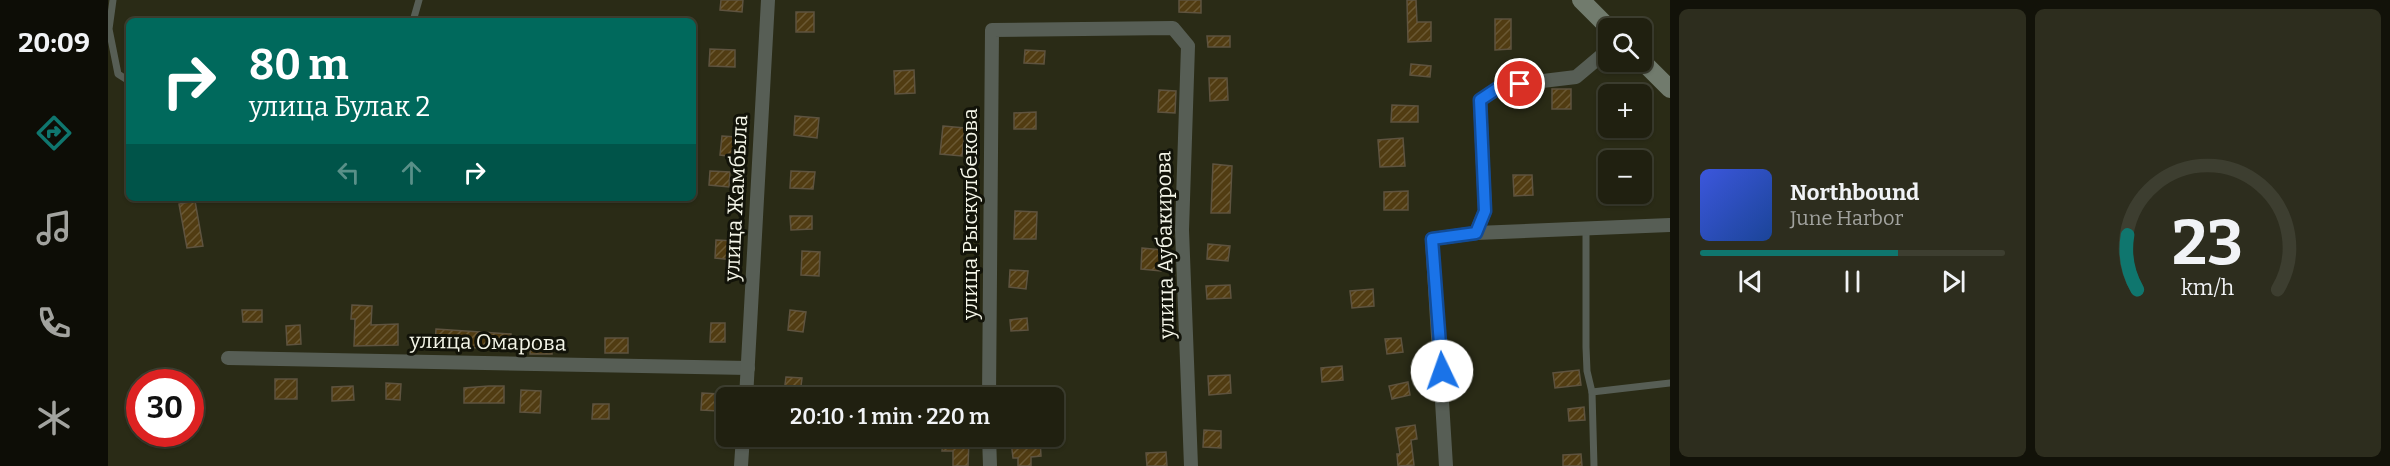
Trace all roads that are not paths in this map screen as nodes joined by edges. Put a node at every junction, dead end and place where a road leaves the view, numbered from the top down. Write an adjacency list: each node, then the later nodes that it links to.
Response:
1 (112, 0): 10 (lane)
2 (419, 0): 5 (lane)
3 (768, 0): 16 (street, улица Жамбыла)
4 (1581, 0): 6 (main road)
5 (414, 18)
6 (1599, 18)
7 (992, 30): 19 (street, улица Рыскулбекова); 25 (street, улица Аубакирова)
8 (1598, 58): 14 (street)
9 (1652, 71): 11 (main road)
10 (126, 79)
11 (1670, 89)
12 (1670, 225): 13 (street)
13 (1586, 228): 14 (street); 20 (lane)
14 (1476, 233): 26 (street)
15 (228, 358): 16 (street, улица Омарова)
16 (748, 368): 18 (street, улица Жамбыла)
17 (1670, 383): 20 (lane)
18 (747, 387)
19 (989, 387)
20 (1592, 392): 27 (lane)
21 (742, 447): 23 (street)
22 (989, 447): 24 (street)
23 (741, 466)
24 (990, 466)
25 (1191, 466)
26 (1446, 466)
27 (1594, 466)

